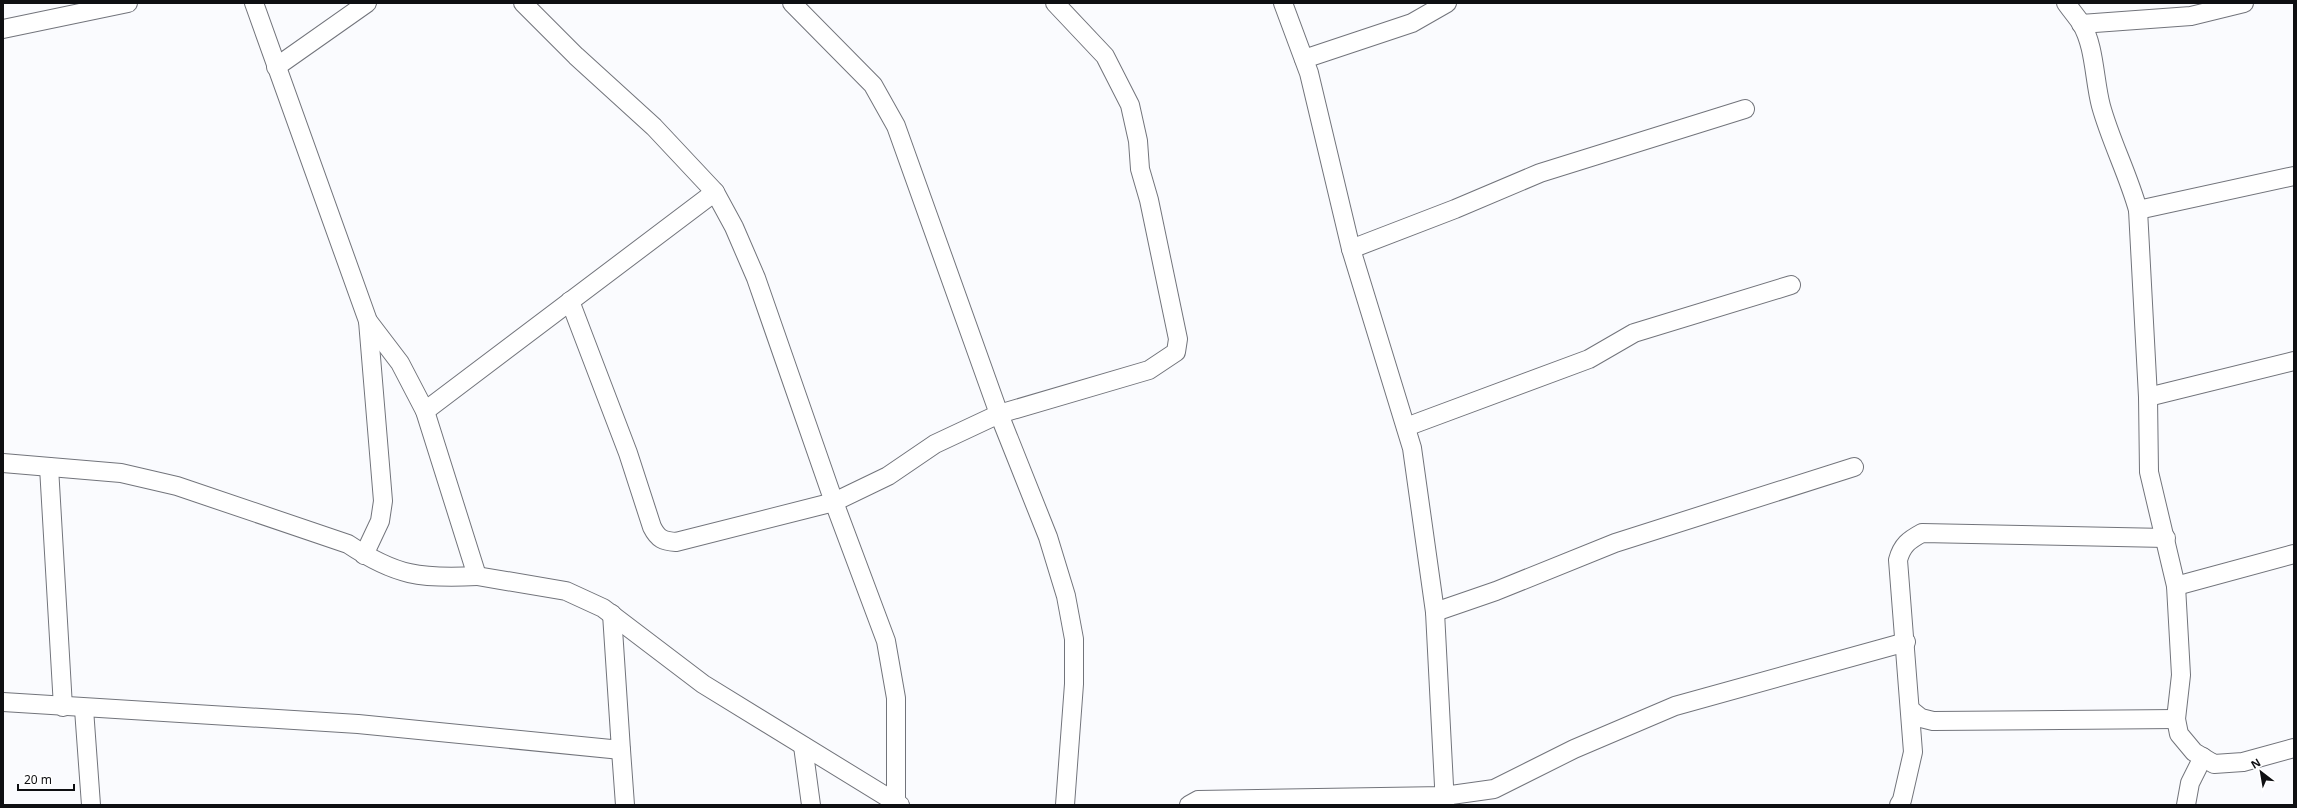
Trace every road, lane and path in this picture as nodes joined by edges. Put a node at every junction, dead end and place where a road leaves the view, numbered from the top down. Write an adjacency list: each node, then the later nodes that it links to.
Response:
1 (128, 3): 12 (street)
2 (254, 3): 14 (street)
3 (366, 3): 14 (street)
4 (522, 3): 17 (street)
5 (792, 3): 26 (street)
6 (1054, 3): 26 (street)
7 (1283, 3): 13 (street)
8 (1447, 3): 13 (street)
9 (2066, 3): 11 (street)
10 (2244, 3): 11 (street)
11 (2081, 24): 18 (street)
12 (3, 29)
13 (1304, 58): 19 (street)
14 (276, 67): 22 (street)
15 (1745, 109): 19 (street)
16 (2294, 176): 18 (street)
17 (715, 192): 21 (street); 31 (street)
18 (2138, 210): 24 (street)
19 (1351, 249): 27 (street)
20 (1790, 285): 27 (street)
21 (570, 302): 25 (street); 31 (street)
22 (368, 321): 25 (street); 34 (street)
23 (2294, 361): 24 (street)
24 (2148, 397): 32 (street)
25 (424, 411): 35 (street)
26 (999, 414): 31 (street); 54 (street)
27 (1406, 427): 37 (street)
28 (3, 463): 29 (street)
29 (49, 467): 34 (street); 41 (street)
30 (1854, 467): 37 (street)
31 (834, 502): 50 (street)
32 (2166, 538): 36 (street); 39 (street)
33 (2294, 554): 36 (street)
34 (364, 555): 35 (street)
35 (477, 576): 38 (street)
36 (2176, 586): 44 (street)
37 (1435, 612): 49 (street)
38 (612, 614): 45 (street); 47 (street)
39 (1906, 642): 43 (street); 49 (street)
40 (3, 702): 41 (street)
41 (63, 707): 42 (street)
42 (84, 709): 47 (street); 51 (street)
43 (1911, 710): 44 (street); 56 (street)
44 (2176, 719): 48 (street)
45 (803, 746): 50 (street); 53 (street)
46 (2294, 748): 48 (street)
47 (621, 750): 52 (street)
48 (2203, 757): 57 (street)
49 (1444, 801): 55 (street)
50 (898, 804)
51 (91, 805)
52 (625, 805)
53 (811, 805)
54 (1065, 805)
55 (1189, 805)
56 (1899, 805)
57 (2186, 805)

